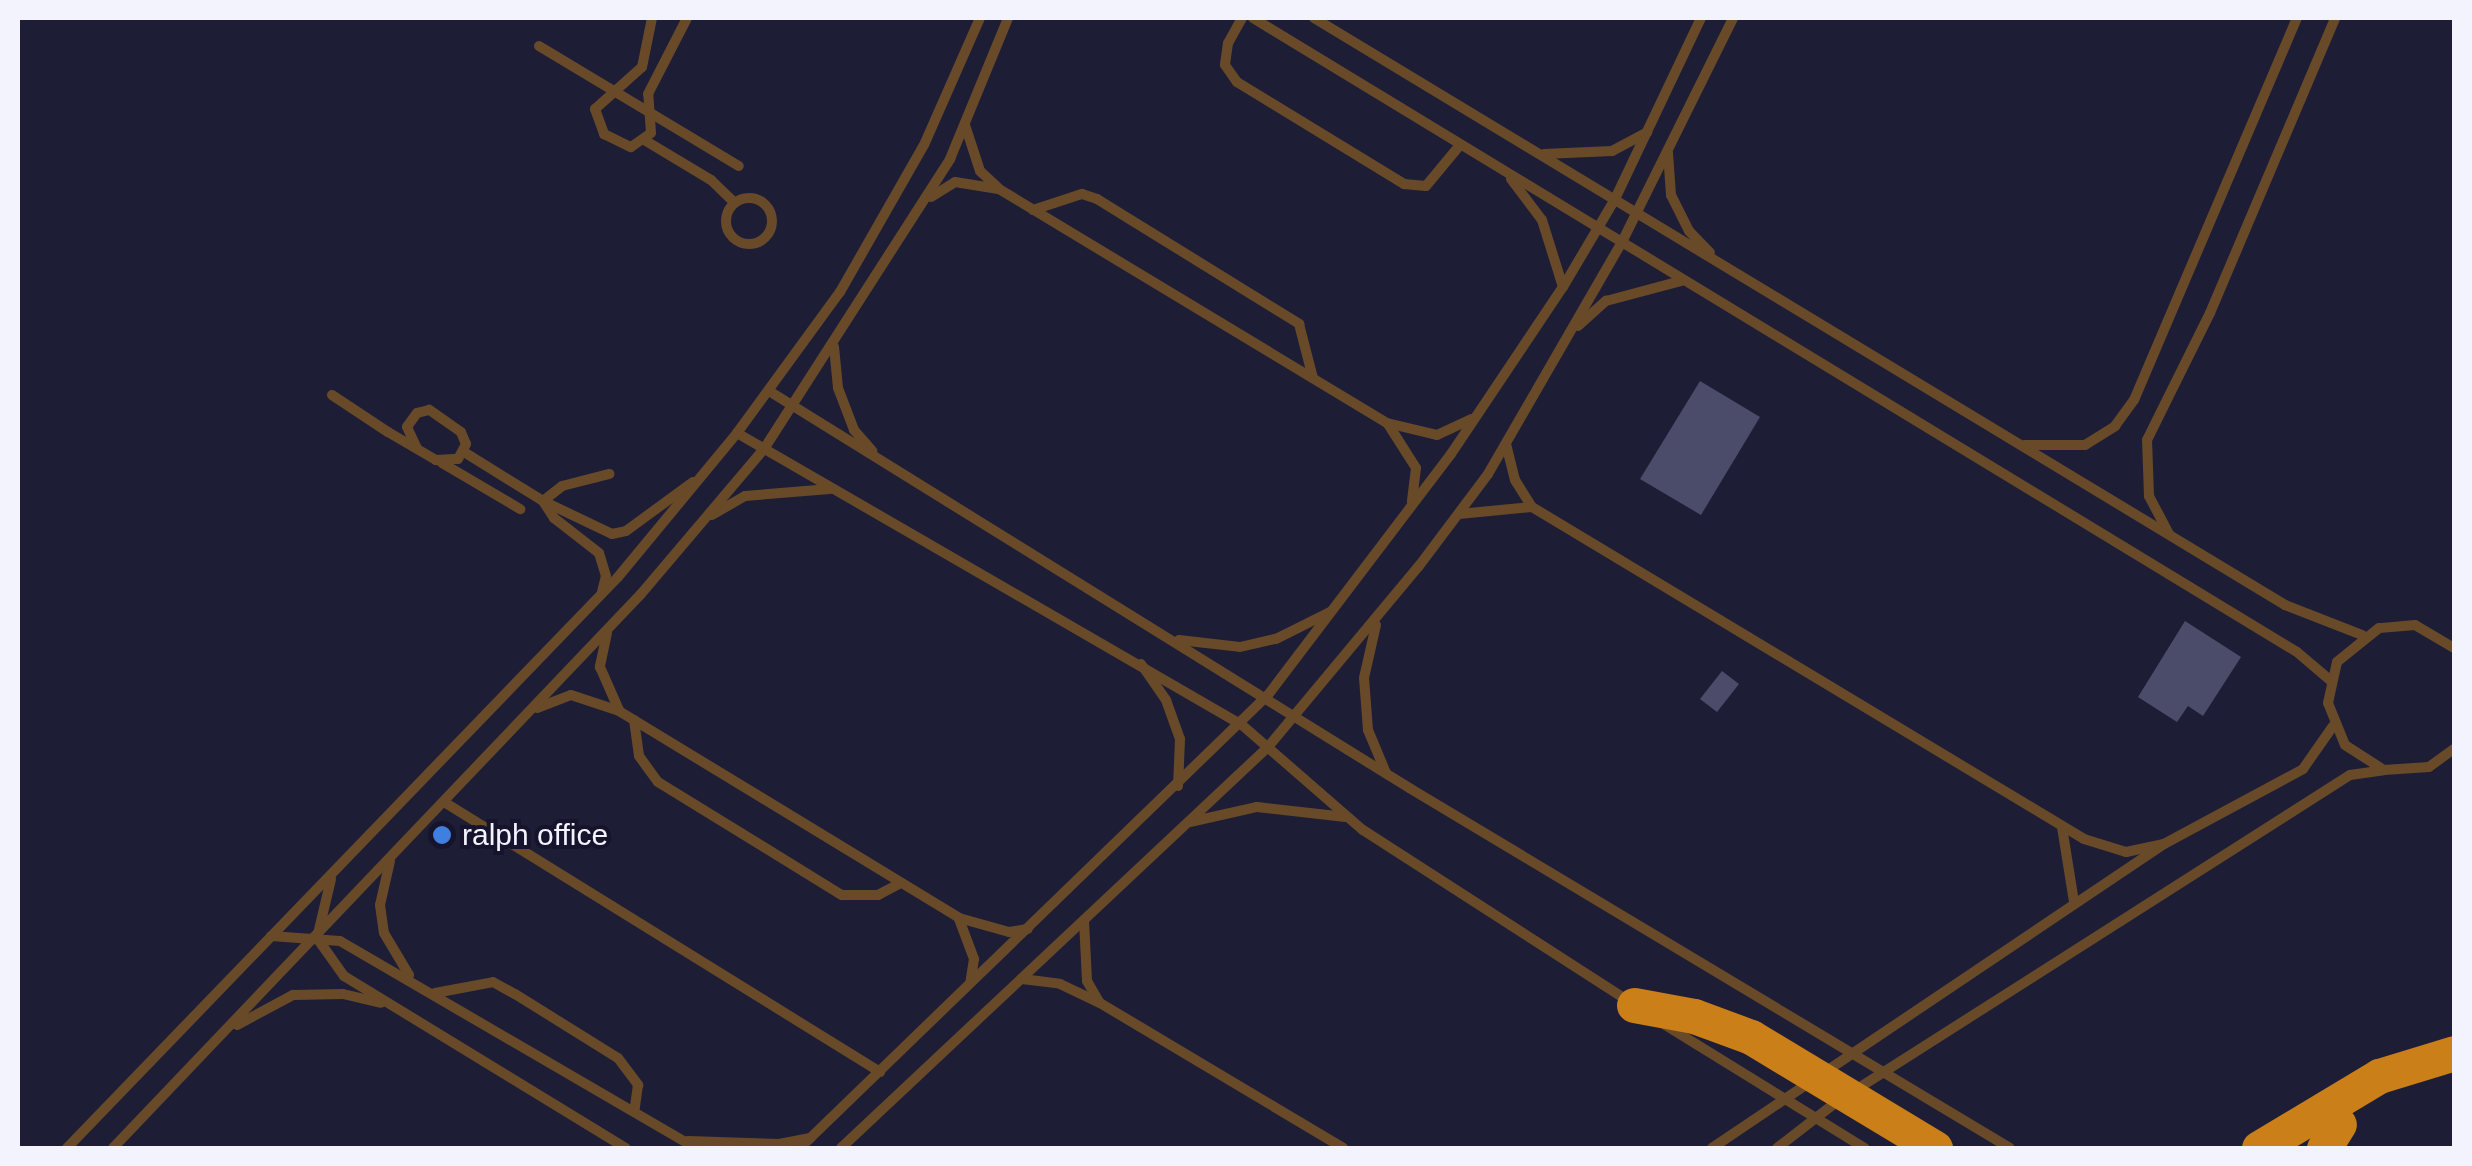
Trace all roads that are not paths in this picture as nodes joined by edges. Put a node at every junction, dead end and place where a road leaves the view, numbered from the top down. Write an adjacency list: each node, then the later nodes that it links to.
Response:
1 (652, 18): 13 (lane)
2 (687, 18): 14 (lane)
3 (980, 18): 37 (lane)
4 (1008, 18): 15 (lane)
5 (1242, 18): 18 (lane)
6 (1253, 18): 18 (lane)
7 (1314, 18): 20 (lane)
8 (1701, 18): 16 (lane)
9 (1733, 18): 19 (lane)
10 (2297, 18): 44 (lane)
11 (2336, 18): 59 (lane)
12 (540, 46): 13 (lane)
13 (614, 92): 14 (lane); 17 (lane)
14 (647, 110): 17 (lane); 21 (lane)
15 (964, 124): 23 (lane); 26 (lane)
16 (1648, 131): 20 (lane); 24 (lane)
17 (646, 141): 25 (lane)
18 (1460, 145): 22 (lane)
19 (1668, 152): 28 (lane); 31 (lane)
20 (1541, 154): 24 (lane)
21 (739, 166)
22 (1508, 174): 29 (lane); 33 (lane)
23 (999, 189): 26 (lane); 27 (lane)
24 (1615, 199): 28 (lane); 29 (lane)
25 (732, 200): 25 (lane)
26 (923, 203): 35 (lane)
27 (1033, 210): 36 (lane); 36 (lane)
28 (1638, 213): 30 (lane); 31 (lane)
29 (1598, 230): 30 (lane); 33 (lane)
30 (1621, 244): 32 (lane); 34 (lane)
31 (1722, 264): 44 (lane)
32 (1681, 281): 34 (lane); 68 (lane)
33 (1562, 287): 40 (lane)
34 (1569, 334): 43 (lane)
35 (834, 346): 39 (lane); 48 (lane)
36 (1314, 379): 41 (lane)
37 (769, 391): 39 (lane); 42 (lane)
38 (332, 395): 45 (lane)
39 (792, 407): 46 (lane); 48 (lane)
40 (1477, 415): 41 (lane); 56 (lane)
41 (1387, 423): 56 (lane)
42 (737, 433): 46 (lane); 51 (lane)
43 (1506, 443): 54 (lane); 57 (lane)
44 (2021, 444): 59 (lane)
45 (416, 448): 47 (lane); 49 (lane)
46 (764, 449): 52 (lane); 58 (lane)
47 (464, 452): 49 (lane); 53 (lane)
48 (879, 459): 65 (lane)
49 (436, 460): 55 (lane)
50 (610, 474): 53 (lane)
51 (698, 479): 53 (lane); 60 (lane)
52 (835, 489): 58 (lane); 67 (lane)
53 (543, 501): 60 (lane)
54 (1532, 506): 57 (lane); 84 (lane)
55 (520, 509)
56 (1409, 512): 61 (lane)
57 (1458, 514): 62 (lane)
58 (703, 520): 63 (lane)
59 (2169, 535): 64 (lane)
60 (602, 593): 87 (lane)
61 (1335, 610): 65 (lane); 69 (lane)
62 (1377, 620): 72 (lane); 79 (lane)
63 (610, 627): 70 (lane); 71 (lane)
64 (2362, 635): 66 (lane); 68 (lane)
65 (1176, 640): 69 (lane)
66 (2452, 643)
67 (1138, 659): 74 (lane); 80 (lane)
68 (2330, 680): 75 (lane)
69 (1268, 695): 72 (lane); 74 (lane)
70 (620, 711): 71 (lane); 73 (lane)
71 (527, 714): 81 (lane)
72 (1296, 716): 76 (lane); 79 (lane)
73 (634, 720): 88 (lane); 88 (lane)
74 (1242, 725): 76 (lane); 80 (lane)
75 (2333, 726): 78 (lane); 85 (lane)
76 (1268, 747): 82 (lane); 83 (lane)
77 (2454, 749): 78 (lane)
78 (2384, 770): 119 (lane)
79 (1386, 774): 121 (lane, bridge)
80 (1178, 786): 92 (lane)
81 (444, 802): 86 (lane); 104 (lane)
82 (1345, 817): 83 (lane); 100 (lane, bridge)
83 (1189, 822): 91 (lane)
84 (2062, 828): 85 (lane); 89 (lane)
85 (2164, 844): 89 (lane)
86 (392, 856): 94 (lane); 96 (lane)
87 (335, 870): 93 (lane); 94 (lane)
88 (901, 882): 90 (lane)
89 (2074, 902): 118 (lane)
90 (959, 918): 92 (lane); 97 (lane)
91 (1084, 921): 95 (lane); 99 (lane)
92 (1029, 929): 97 (lane)
93 (271, 936): 94 (lane); 111 (lane)
94 (316, 938): 96 (lane); 101 (lane); 102 (lane)
95 (1022, 979): 99 (lane); 109 (lane)
96 (413, 980): 98 (lane)
97 (970, 986): 104 (lane)
98 (435, 992): 105 (lane); 105 (lane)
99 (1100, 1003): 117 (lane)
100 (1634, 1005): 110 (lane, bridge); 120 (highway, bridge)
101 (394, 1006): 102 (lane); 113 (lane)
102 (220, 1036): 112 (lane)
103 (2454, 1053): 106 (highway); 122 (highway)
104 (880, 1072): 107 (lane)
105 (634, 1112): 108 (lane)
106 (2331, 1136): 123 (highway)
107 (811, 1138): 108 (lane); 115 (lane)
108 (682, 1140): 114 (lane)
109 (854, 1142): 116 (lane)
110 (1860, 1147)
111 (67, 1148)
112 (113, 1148)
113 (626, 1148)
114 (695, 1148)
115 (800, 1148)
116 (842, 1148)
117 (1344, 1148)
118 (1712, 1148)
119 (1777, 1148)
120 (1935, 1148)
121 (2010, 1148)
122 (2259, 1148)
123 (2310, 1148)

